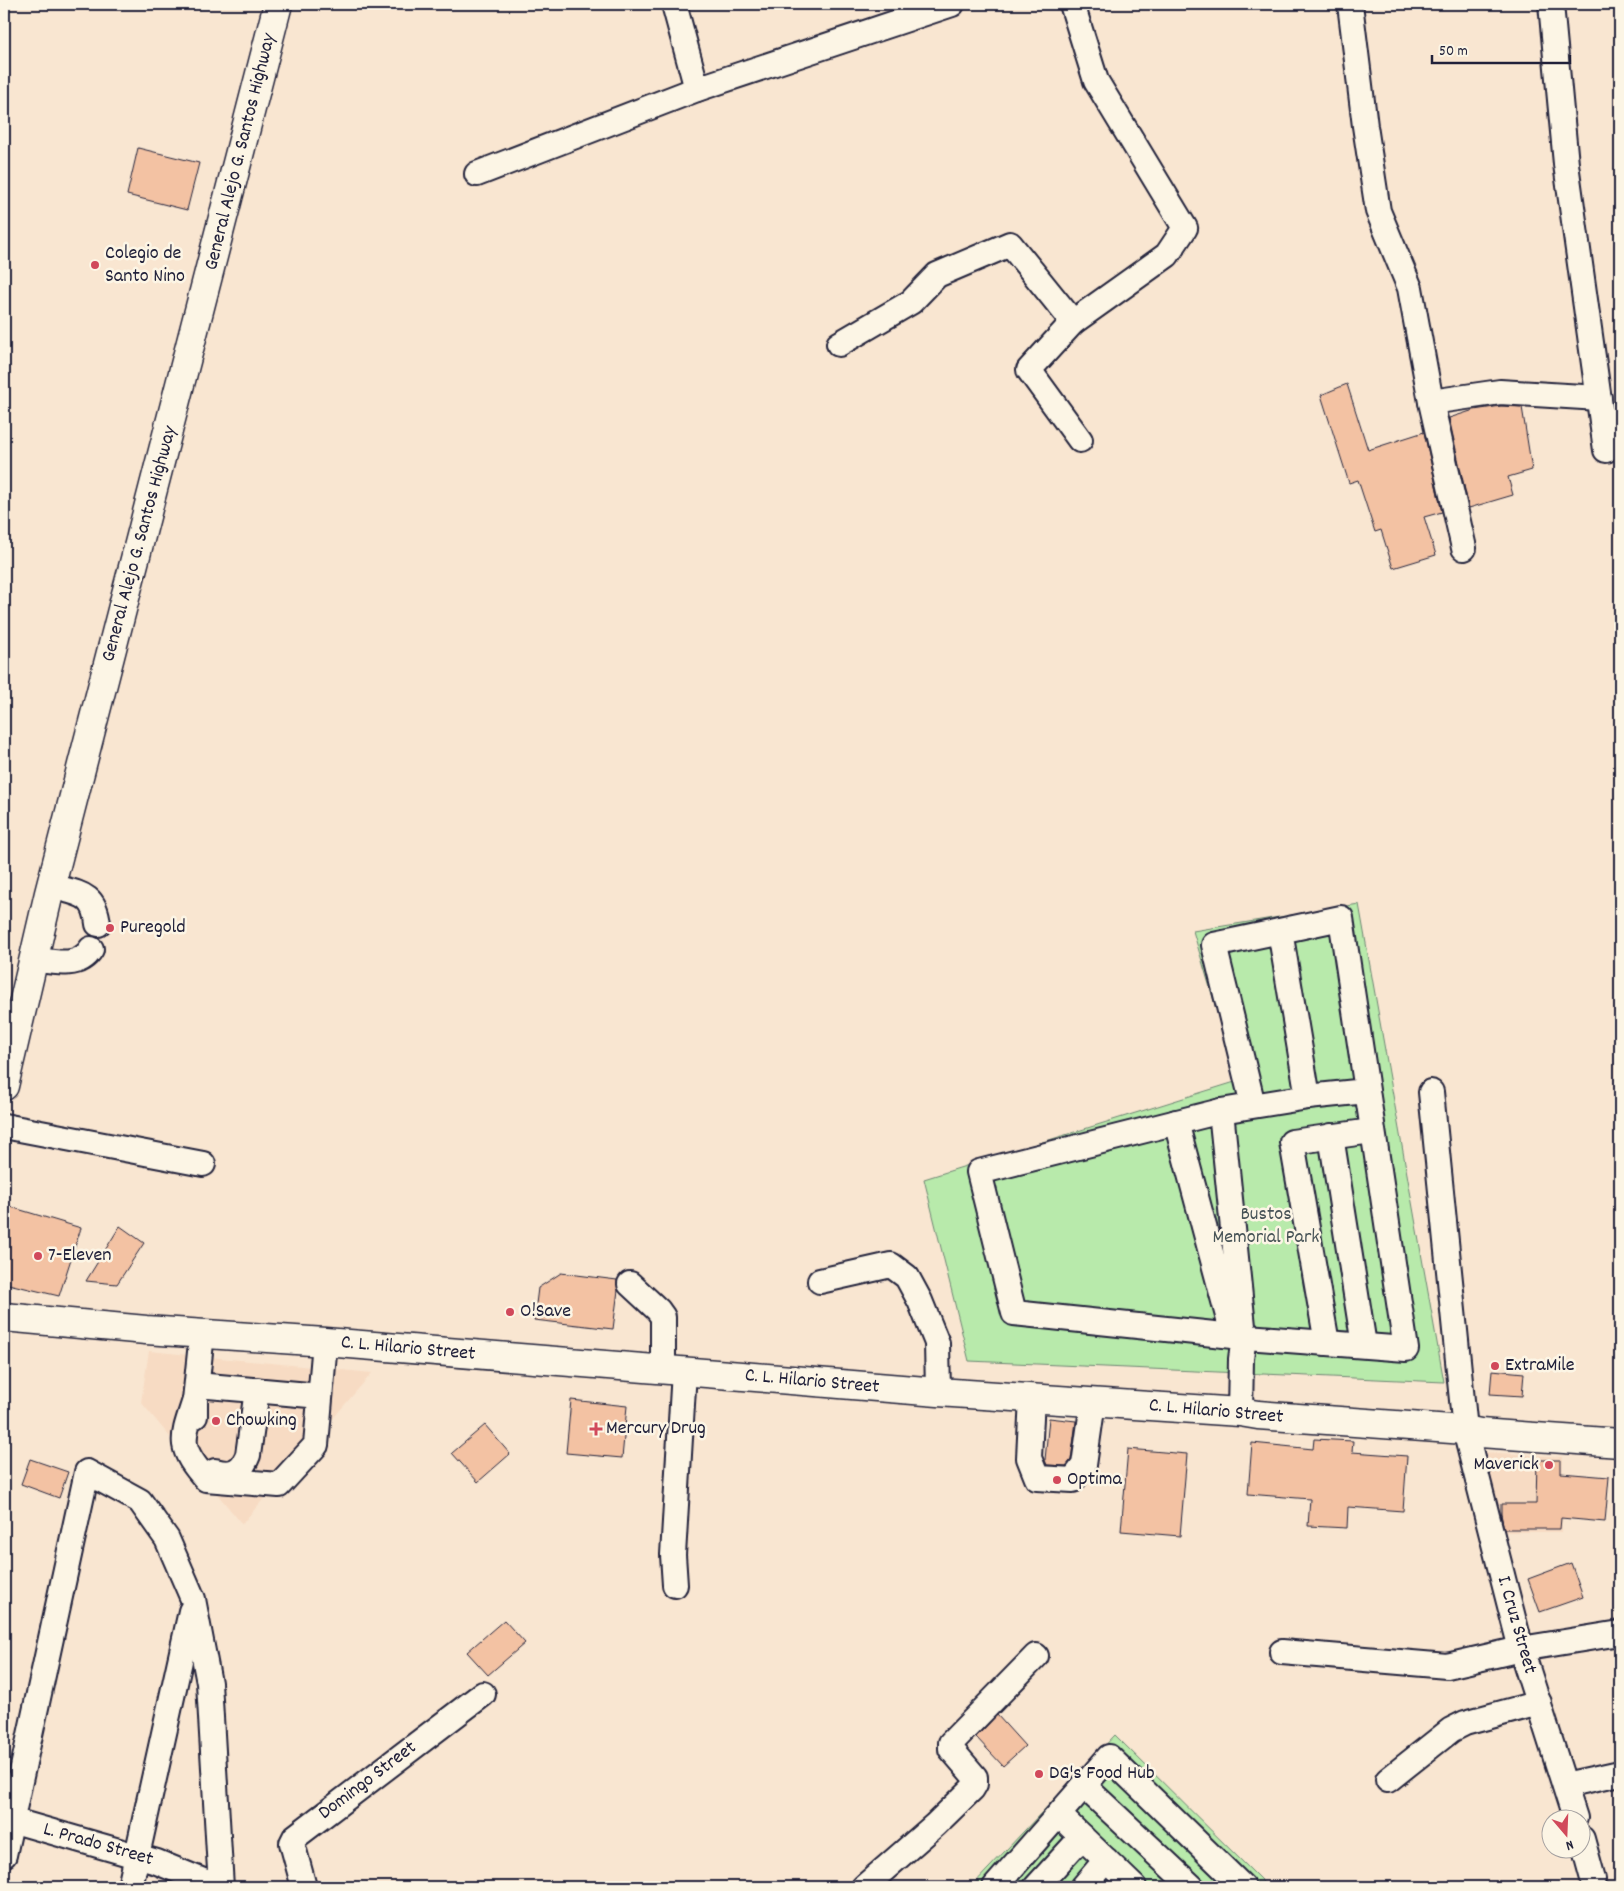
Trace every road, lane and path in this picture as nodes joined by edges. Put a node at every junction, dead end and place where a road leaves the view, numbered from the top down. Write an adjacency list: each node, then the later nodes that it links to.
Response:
1 (278, 4): 16 (main road, General Alejo G. Santos Highway)
2 (674, 4): 7 (street)
3 (952, 4): 7 (street)
4 (1072, 4): 9 (street)
5 (1350, 4): 12 (street)
6 (1551, 4): 11 (street)
7 (697, 90): 8 (street)
8 (477, 174)
9 (1073, 322): 10 (street); 13 (street)
10 (839, 344)
11 (1599, 398): 12 (street); 14 (street)
12 (1431, 402): 15 (street)
13 (1080, 440)
14 (1606, 450)
15 (1464, 548)
16 (51, 886): 17 (street); 20 (main road, General Alejo G. Santos Highway)
17 (98, 924)
18 (1280, 931): 22 (street); 24 (street); 25 (street)
19 (91, 949): 20 (street)
20 (34, 958): 21 (main road, General Alejo G. Santos Highway)
21 (4, 1086)
22 (1366, 1091): 24 (street); 29 (street)
23 (1431, 1092): 48 (street, I. Cruz Street)
24 (1308, 1097): 25 (street)
25 (1253, 1105): 26 (street)
26 (1221, 1111): 27 (street); 36 (street)
27 (1176, 1122): 36 (street); 36 (street)
28 (4, 1126): 31 (street)
29 (1372, 1130): 30 (street); 39 (street)
30 (1331, 1136): 38 (street); 39 (street)
31 (203, 1164)
32 (820, 1281): 43 (street)
33 (630, 1284): 40 (street)
34 (4, 1317): 35 (main road, C. L. Hilario Street)
35 (202, 1334): 37 (main road, C. L. Hilario Street); 42 (street)
36 (1238, 1336): 38 (street); 47 (street)
37 (325, 1342): 40 (main road, C. L. Hilario Street); 44 (street)
38 (1328, 1343): 39 (street)
39 (1364, 1346)
40 (674, 1370): 43 (main road, C. L. Hilario Street); 50 (street)
41 (257, 1390): 42 (street); 42 (street); 44 (street)
42 (196, 1392): 44 (street)
43 (938, 1392): 45 (main road, C. L. Hilario Street)
44 (320, 1396)
45 (1032, 1397): 46 (main road, C. L. Hilario Street); 46 (street)
46 (1094, 1402): 47 (main road, C. L. Hilario Street)
47 (1240, 1412): 48 (main road, C. L. Hilario Street)
48 (1465, 1430): 49 (main road, C. L. Hilario Street); 53 (street, I. Cruz Street)
49 (1620, 1443)
50 (675, 1585)
51 (194, 1599): 64 (street); 67 (street); 73 (street)
52 (1620, 1633): 53 (street)
53 (1521, 1649): 54 (street); 57 (street, I. Cruz Street)
54 (1282, 1652)
55 (1036, 1656): 75 (street)
56 (483, 1694): 74 (street, Domingo Street)
57 (1539, 1704): 59 (street); 60 (street, I. Cruz Street)
58 (1620, 1774): 60 (street)
59 (1388, 1780)
60 (1566, 1785): 62 (street, I. Cruz Street)
61 (1084, 1786): 63 (street); 79 (street); 80 (street)
62 (1572, 1808)
63 (1059, 1815): 65 (street); 71 (street)
64 (8, 1819): 66 (street); 67 (street, L. Prado Street)
65 (1082, 1837): 69 (street); 76 (street)
66 (4, 1855)
67 (137, 1856): 72 (street); 73 (street, L. Prado Street)
68 (1587, 1858): 70 (street)
69 (1106, 1860): 77 (street); 78 (street)
70 (1593, 1879)
71 (1000, 1886)
72 (130, 1887)
73 (220, 1887)
74 (304, 1887)
75 (864, 1887)
76 (1036, 1887)
77 (1083, 1887)
78 (1133, 1887)
79 (1192, 1887)
80 (1243, 1887)

